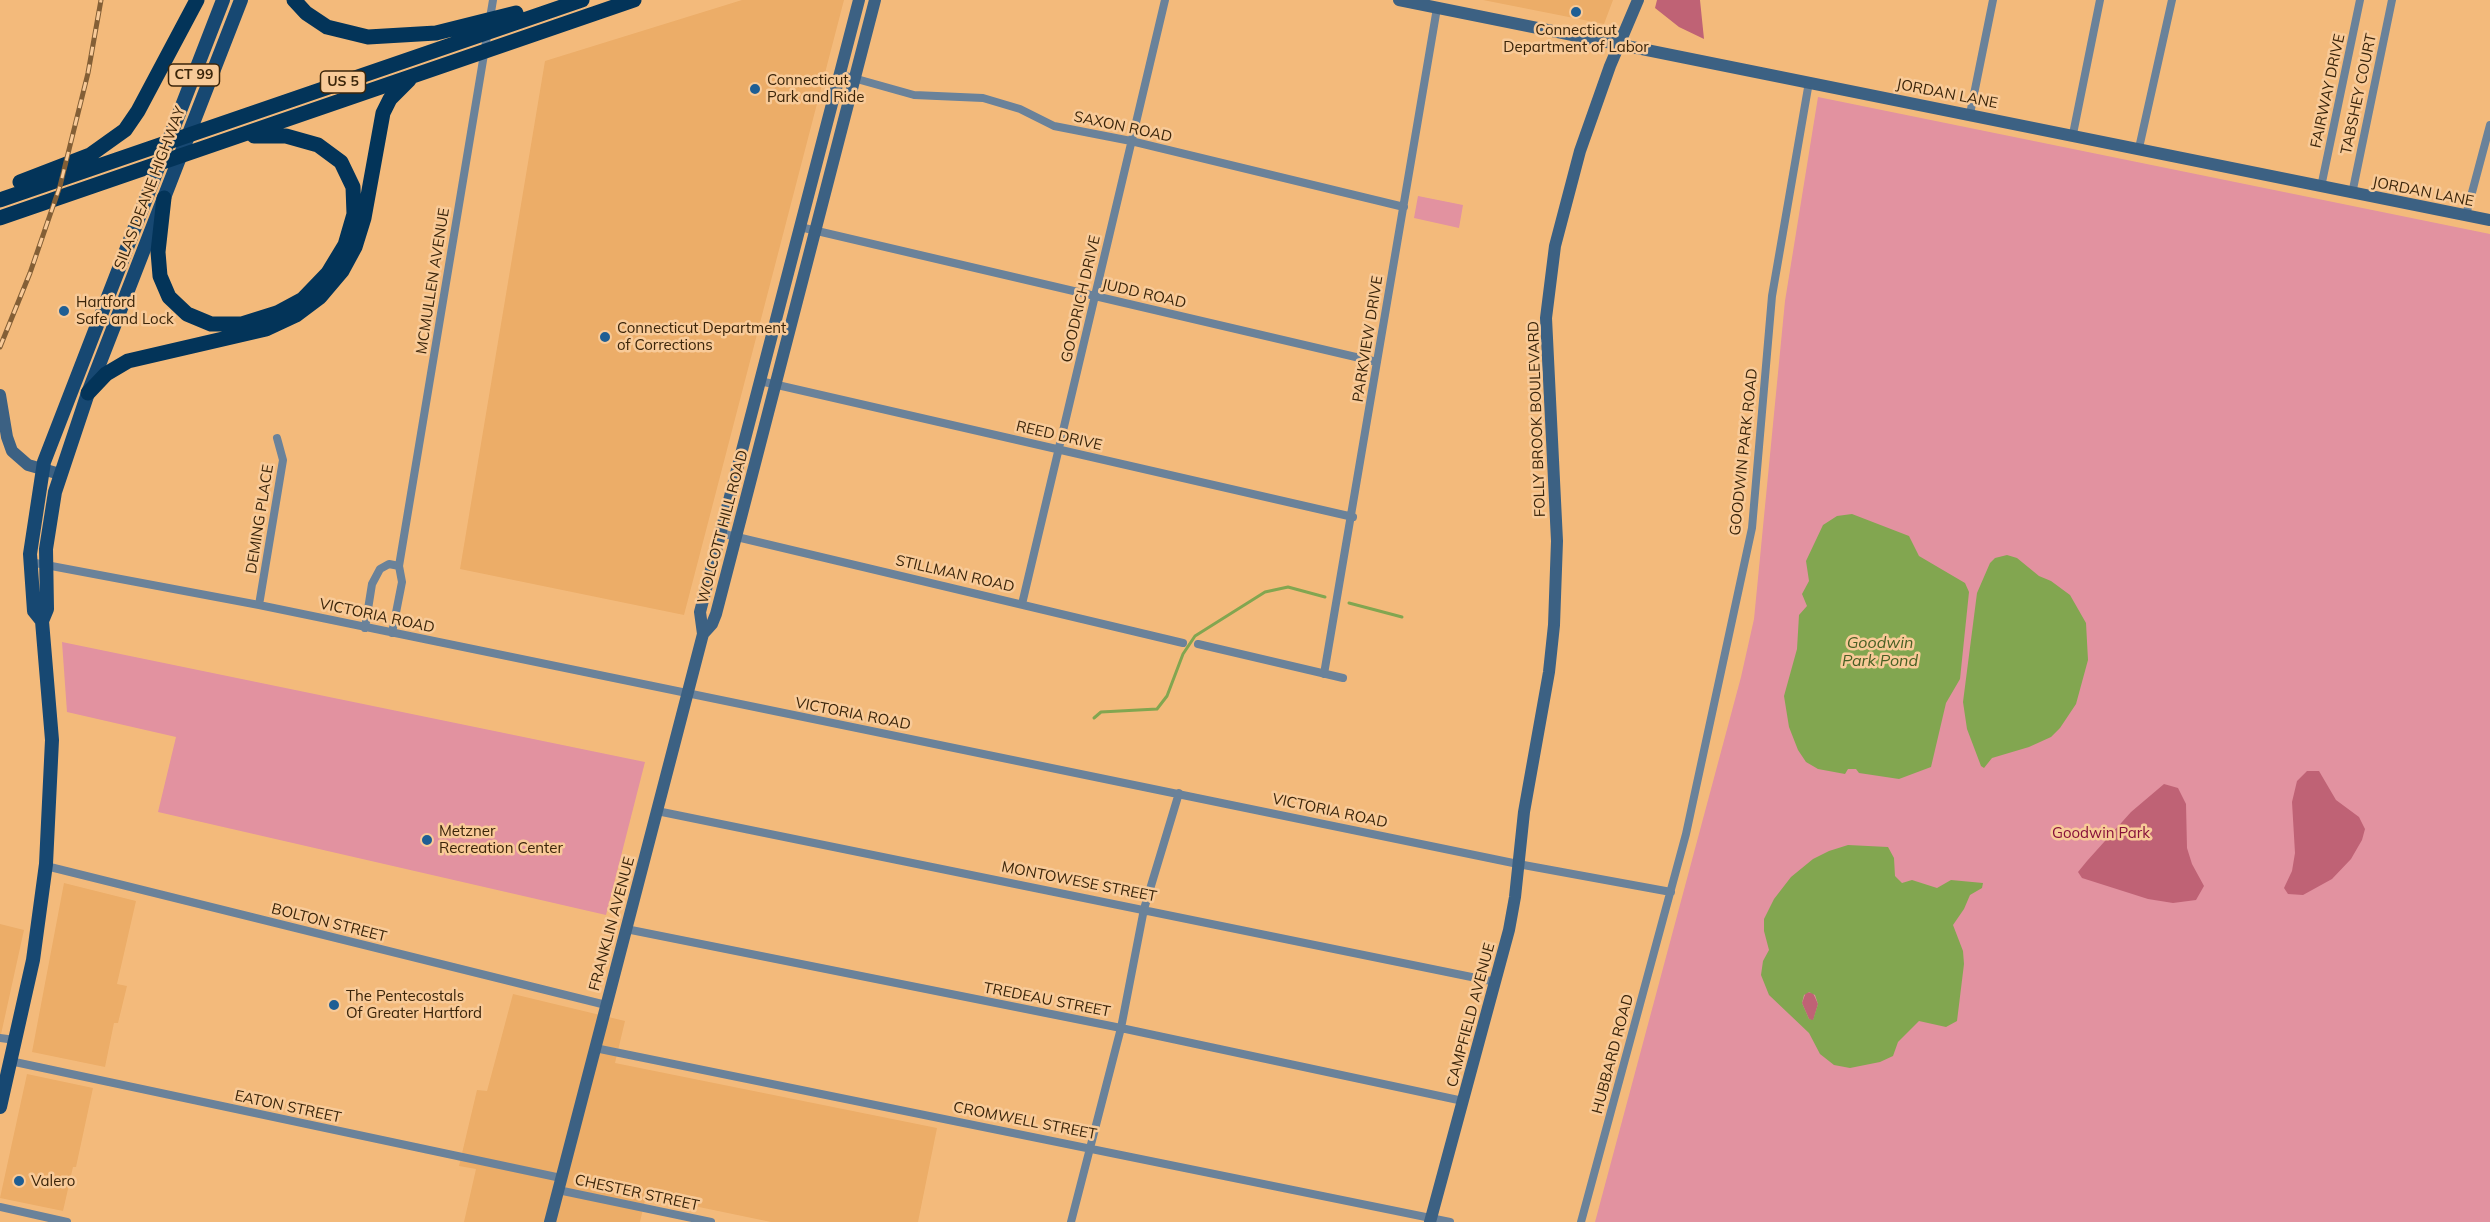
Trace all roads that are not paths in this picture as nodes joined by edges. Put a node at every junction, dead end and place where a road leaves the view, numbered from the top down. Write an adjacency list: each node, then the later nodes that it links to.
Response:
1 (197, 0): 31 (highway)
2 (223, 0): 49 (main road, SILAS DEANE HIGHWAY / CT 99)
3 (241, 0): 35 (main road, SILAS DEANE HIGHWAY / CT 99)
4 (294, 0): 19 (highway)
5 (493, 0): 60 (street, MCMULLEN AVENUE)
6 (634, 0): 22 (highway, US 5)
7 (859, 0): 21 (main road, WOLCOTT HILL ROAD)
8 (876, 0): 23 (main road, WOLCOTT HILL ROAD)
9 (1164, 0): 29 (street, GOODRICH DRIVE)
10 (1399, 0): 18 (main road, JORDAN LANE)
11 (1638, 0): 20 (main road, FOLLY BROOK BOULEVARD)
12 (1993, 0): 25 (street)
13 (2100, 0): 27 (street)
14 (2172, 0): 30 (street)
15 (2360, 0): 32 (street, FAIRWAY DRIVE)
16 (2392, 0): 34 (street, TABSHEY COURT)
17 (577, 2): 19 (highway, US 5)
18 (1437, 8): 20 (main road, JORDAN LANE); 37 (street, PARKVIEW DRIVE)
19 (478, 30): 31 (highway, US 5)
20 (1620, 44): 24 (main road, JORDAN LANE); 74 (main road, FOLLY BROOK BOULEVARD)
21 (839, 74): 23 (street, SAXON ROAD); 41 (main road, WOLCOTT HILL ROAD)
22 (418, 75): 28 (highway, US 5); 47 (highway)
23 (855, 78): 29 (street, SAXON ROAD); 42 (main road, WOLCOTT HILL ROAD)
24 (1809, 82): 25 (main road, JORDAN LANE); 77 (street, GOODWIN PARK ROAD)
25 (1970, 114): 27 (main road, JORDAN LANE)
26 (2490, 125): 38 (street)
27 (2073, 134): 30 (main road, JORDAN LANE)
28 (239, 136): 35 (highway); 39 (highway, US 5)
29 (1131, 141): 37 (street, SAXON ROAD); 43 (street, GOODRICH DRIVE)
30 (2139, 148): 32 (main road, JORDAN LANE)
31 (77, 167): 33 (highway); 36 (highway, US 5)
32 (2321, 187): 34 (main road, JORDAN LANE)
33 (0, 189)
34 (2352, 194): 38 (main road, JORDAN LANE)
35 (164, 198): 47 (main road, SILAS DEANE HIGHWAY / CT 99)
36 (0, 200)
37 (1404, 207): 44 (street, PARKVIEW DRIVE)
38 (2466, 215): 40 (main road, JORDAN LANE)
39 (0, 218)
40 (2490, 220)
41 (800, 227): 42 (street, JUDD ROAD); 45 (main road, WOLCOTT HILL ROAD)
42 (816, 231): 43 (street, JUDD ROAD); 46 (main road, WOLCOTT HILL ROAD)
43 (1096, 297): 44 (street, JUDD ROAD); 52 (street, GOODRICH DRIVE)
44 (1377, 362): 55 (street, PARKVIEW DRIVE)
45 (760, 381): 46 (street, REED DRIVE); 56 (main road, WOLCOTT HILL ROAD)
46 (775, 386): 52 (street, REED DRIVE); 57 (main road, WOLCOTT HILL ROAD)
47 (88, 393): 50 (main road, SILAS DEANE HIGHWAY / CT 99)
48 (0, 395): 53 (main road)
49 (66, 402): 50 (main road); 53 (main road, SILAS DEANE HIGHWAY / CT 99)
50 (82, 408): 54 (main road, SILAS DEANE HIGHWAY / CT 99)
51 (277, 438): 62 (street, DEMING PLACE)
52 (1058, 449): 55 (street, REED DRIVE); 61 (street, GOODRICH DRIVE)
53 (42, 469): 54 (main road); 58 (main road, SILAS DEANE HIGHWAY)
54 (60, 474): 59 (main road, SILAS DEANE HIGHWAY)
55 (1353, 517): 69 (street, PARKVIEW DRIVE)
56 (720, 533): 57 (street, STILLMAN ROAD); 66 (main road, WOLCOTT HILL ROAD)
57 (736, 537): 61 (street, STILLMAN ROAD); 66 (main road, WOLCOTT HILL ROAD)
58 (30, 562): 59 (street, VICTORIA ROAD); 63 (main road, SILAS DEANE HIGHWAY)
59 (45, 563): 62 (street, VICTORIA ROAD); 63 (main road, SILAS DEANE HIGHWAY)
60 (399, 566): 64 (street); 65 (street, MCMULLEN AVENUE)
61 (1022, 604): 67 (street, STILLMAN ROAD)
62 (259, 605): 64 (street, VICTORIA ROAD)
63 (42, 621): 76 (main road)
64 (365, 628): 65 (street, VICTORIA ROAD)
65 (392, 633): 71 (street, VICTORIA ROAD)
66 (703, 634): 71 (main road, FRANKLIN AVENUE)
67 (1183, 643)
68 (1198, 644): 69 (street)
69 (1324, 674): 70 (street)
70 (1343, 678)
71 (687, 694): 72 (street, VICTORIA ROAD); 73 (main road, FRANKLIN AVENUE)
72 (1179, 793): 75 (street, VICTORIA ROAD); 78 (street)
73 (657, 811): 78 (street, MONTOWESE STREET); 79 (main road, FRANKLIN AVENUE)
74 (1524, 812): 75 (main road, CAMPFIELD AVENUE)
75 (1518, 864): 77 (street, VICTORIA ROAD); 80 (main road, CAMPFIELD AVENUE)
76 (46, 866): 81 (street, BOLTON STREET); 84 (main road)
77 (1671, 892): 98 (street, HUBBARD ROAD)
78 (1144, 909): 80 (street, MONTOWESE STREET); 82 (street)
79 (626, 929): 81 (main road, FRANKLIN AVENUE); 82 (street, TREDEAU STREET)
80 (1496, 982): 87 (main road, CAMPFIELD AVENUE)
81 (606, 1005): 85 (main road, FRANKLIN AVENUE)
82 (1120, 1029): 87 (street, TREDEAU STREET); 89 (street)
83 (0, 1038): 84 (street)
84 (15, 1040): 86 (main road)
85 (595, 1048): 89 (street, CROMWELL STREET); 90 (main road, FRANKLIN AVENUE)
86 (10, 1061): 88 (main road); 90 (street, EATON STREET)
87 (1463, 1101): 92 (main road, CAMPFIELD AVENUE)
88 (0, 1107)
89 (1089, 1148): 92 (street, CROMWELL STREET); 96 (street)
90 (560, 1184): 94 (main road, FRANKLIN AVENUE); 95 (street, CHESTER STREET)
91 (0, 1207): 93 (street)
92 (1431, 1220): 97 (street, CROMWELL STREET)
93 (67, 1222)
94 (550, 1222)
95 (711, 1222)
96 (1071, 1222)
97 (1450, 1222)
98 (1581, 1222)

